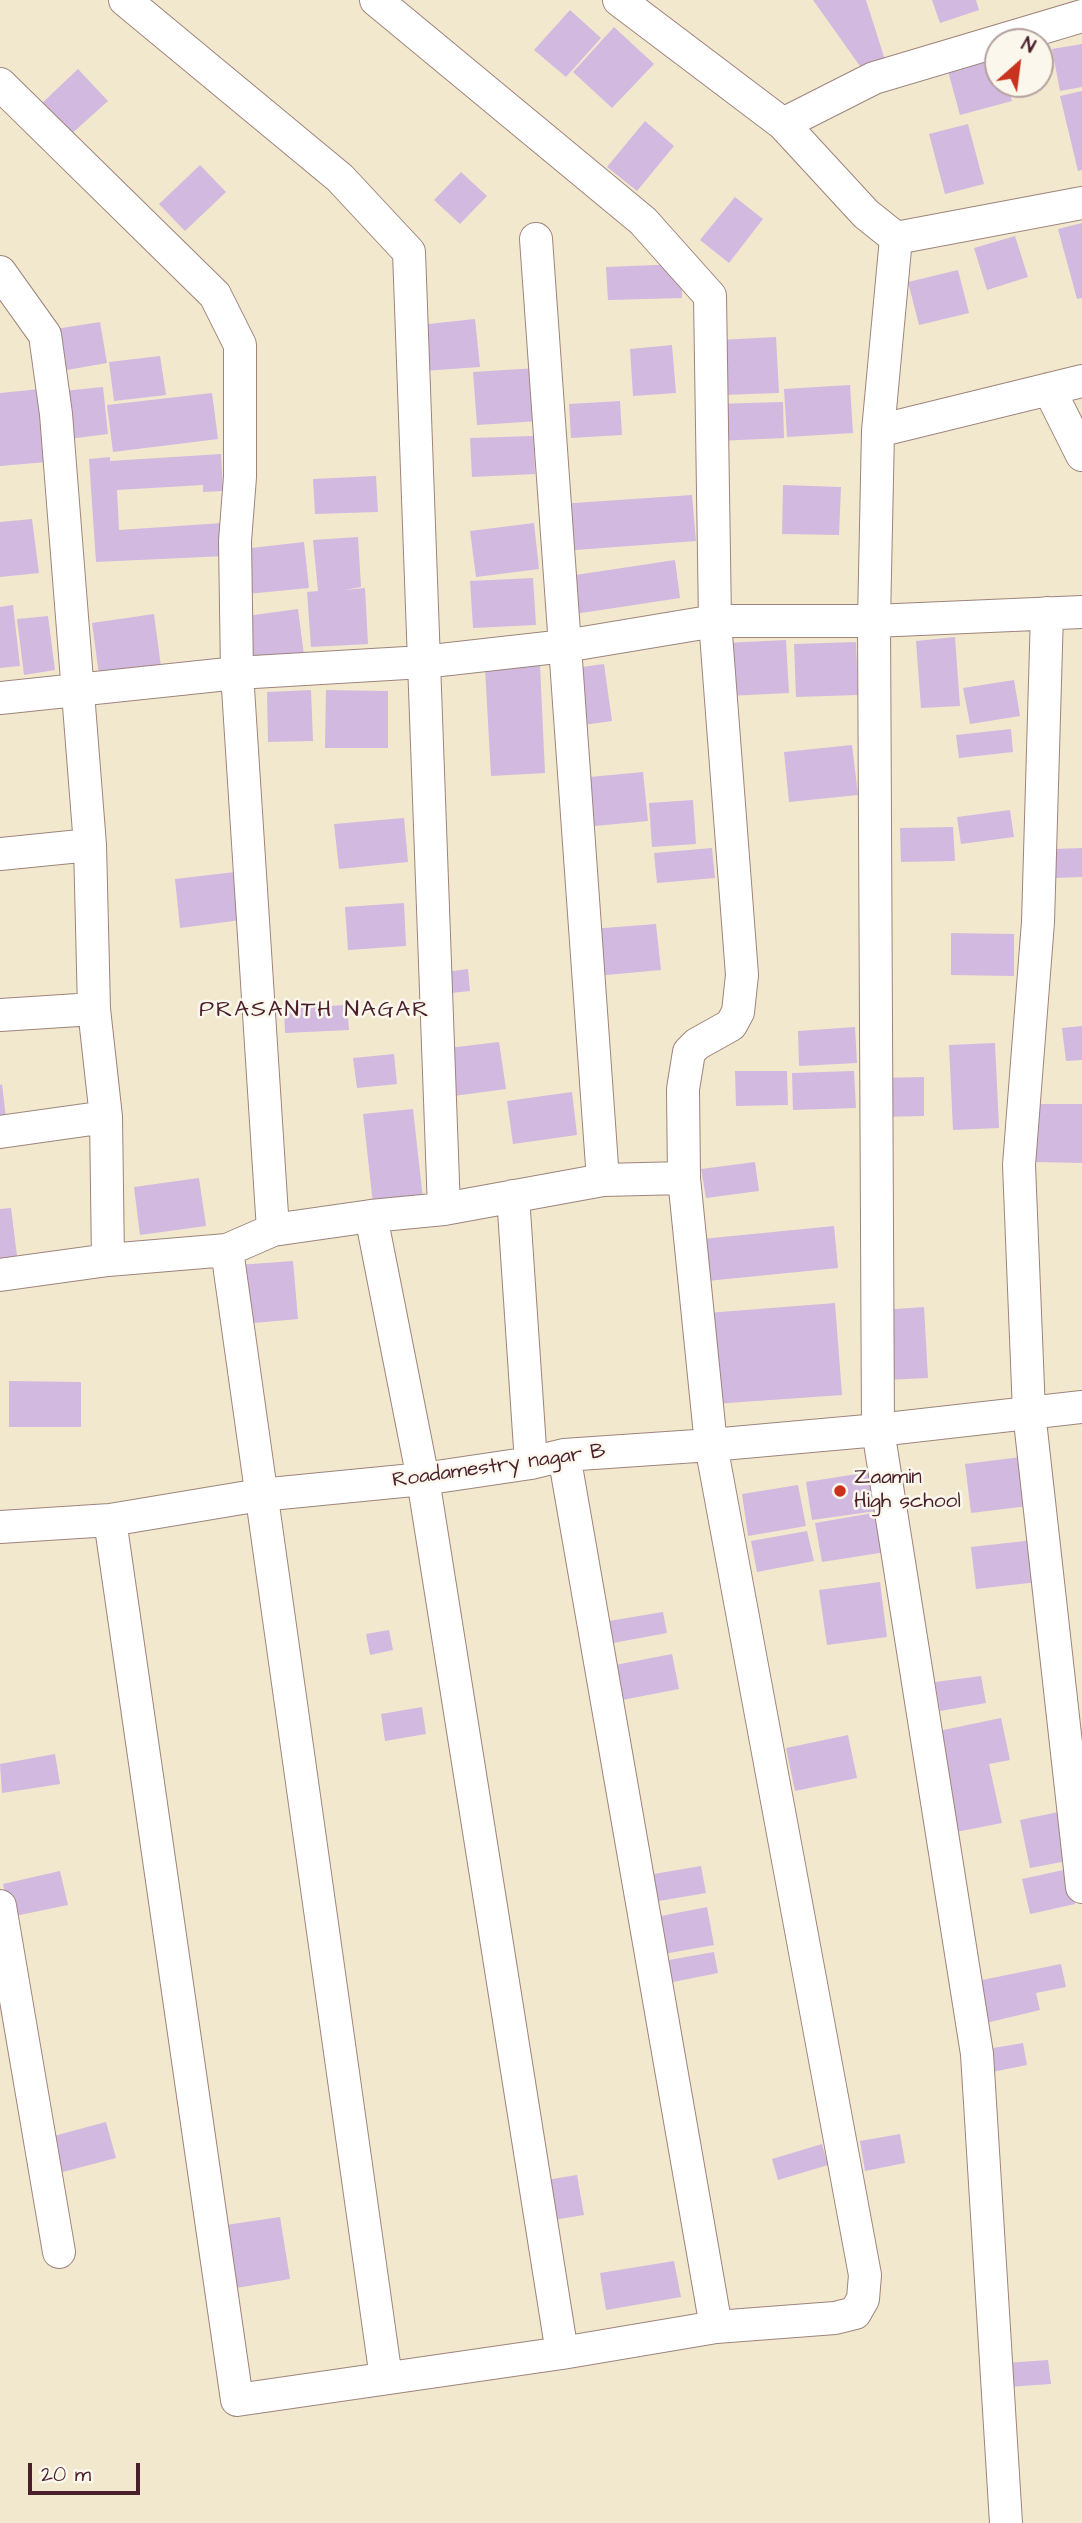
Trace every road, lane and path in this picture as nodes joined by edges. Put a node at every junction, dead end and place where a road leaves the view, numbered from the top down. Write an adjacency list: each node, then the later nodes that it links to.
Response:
1 (125, 0): 20 (street)
2 (376, 0): 17 (street)
3 (619, 0): 6 (street)
4 (1082, 16): 6 (street)
5 (0, 84): 21 (street)
6 (783, 124): 8 (street)
7 (1082, 203): 8 (street)
8 (896, 238): 13 (street)
9 (536, 239): 19 (street)
10 (0, 272): 22 (street)
11 (1082, 381): 12 (street)
12 (1049, 389): 13 (street); 14 (street)
13 (878, 431): 18 (street)
14 (1082, 455)
15 (1082, 611): 16 (street)
16 (1047, 613): 18 (street); 40 (street)
17 (715, 621): 18 (street); 19 (street); 30 (street)
18 (874, 621): 41 (street)
19 (565, 646): 20 (street); 31 (street)
20 (423, 662): 21 (street); 33 (street)
21 (237, 673): 22 (street); 35 (street)
22 (76, 691): 23 (street); 24 (street)
23 (0, 698)
24 (90, 845): 25 (street); 26 (street)
25 (0, 854)
26 (94, 1009): 27 (street); 28 (street)
27 (0, 1015)
28 (106, 1117): 29 (street); 37 (street)
29 (0, 1132)
30 (684, 1178): 31 (street); 42 (street)
31 (603, 1181): 32 (street)
32 (513, 1196): 33 (street); 44 (street)
33 (444, 1209): 34 (street)
34 (371, 1216): 35 (street); 45 (street)
35 (273, 1230): 36 (street)
36 (227, 1250): 37 (street); 46 (street)
37 (108, 1260): 38 (street)
38 (0, 1275)
39 (1082, 1407): 40 (street, Roadamestry nagar B)
40 (1029, 1412): 41 (street, Roadamestry nagar B); 49 (street)
41 (878, 1430): 42 (street, Roadamestry nagar B); 55 (street)
42 (711, 1445): 43 (street, Roadamestry nagar B); 52 (street)
43 (564, 1455): 44 (street, Roadamestry nagar B); 52 (street)
44 (531, 1463): 45 (street, Roadamestry nagar B)
45 (423, 1479): 46 (street, Roadamestry nagar B); 53 (street)
46 (260, 1494): 47 (street, Roadamestry nagar B); 54 (street)
47 (110, 1520): 48 (street, Roadamestry nagar B); 54 (street)
48 (0, 1527)
49 (1082, 1887)
50 (0, 1906): 51 (street)
51 (59, 2252)
52 (716, 2327): 53 (street)
53 (562, 2353): 54 (street)
54 (386, 2378)
55 (1006, 2523)

